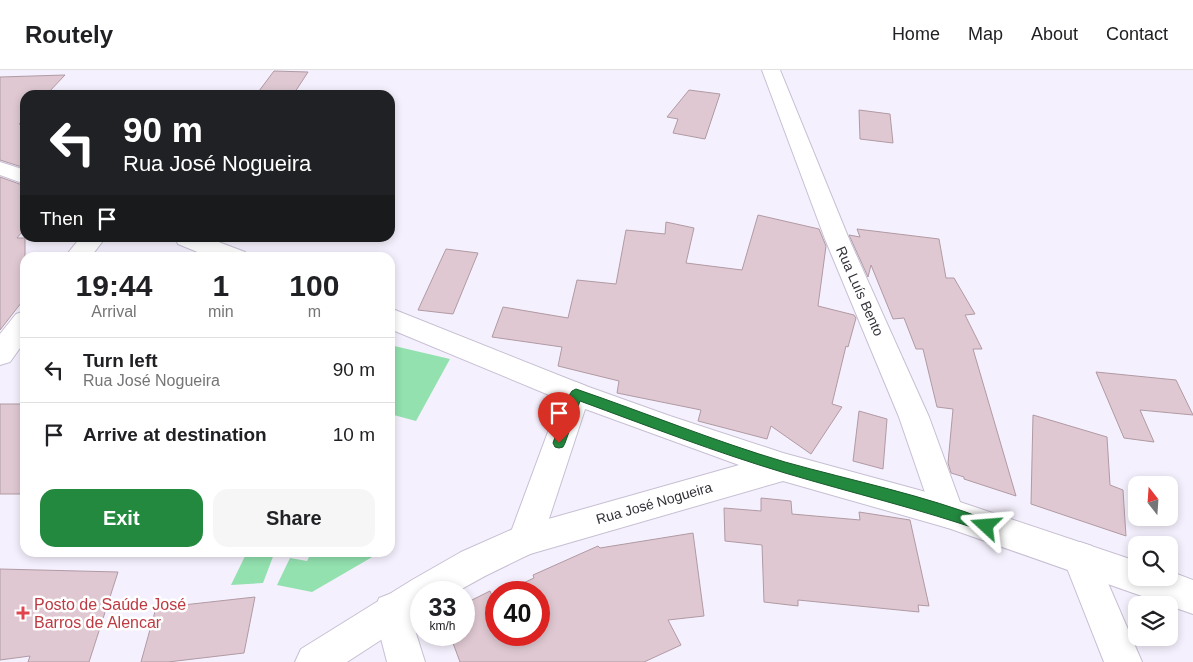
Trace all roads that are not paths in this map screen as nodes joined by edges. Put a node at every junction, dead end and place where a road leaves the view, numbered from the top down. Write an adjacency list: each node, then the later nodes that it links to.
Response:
1 (771, 70): 13 (street, Rua Luís Bento)
2 (0, 168): 3 (street)
3 (20, 175)
4 (90, 242): 6 (street)
5 (196, 242): 7 (street)
6 (81, 252)
7 (222, 252)
8 (395, 320): 11 (street)
9 (20, 328): 10 (street)
10 (0, 354)
11 (576, 394): 12 (street); 14 (street)
12 (783, 467): 13 (street); 14 (street, Rua José Nogueira)
13 (948, 513): 15 (street)
14 (525, 540): 16 (street, Rua José Nogueira)
15 (1080, 558): 17 (street); 22 (street)
16 (444, 581)
17 (1193, 597)
18 (410, 601): 20 (street, Rua José Nogueira)
19 (410, 626): 21 (street)
20 (314, 662)
21 (406, 662)
22 (1123, 662)

